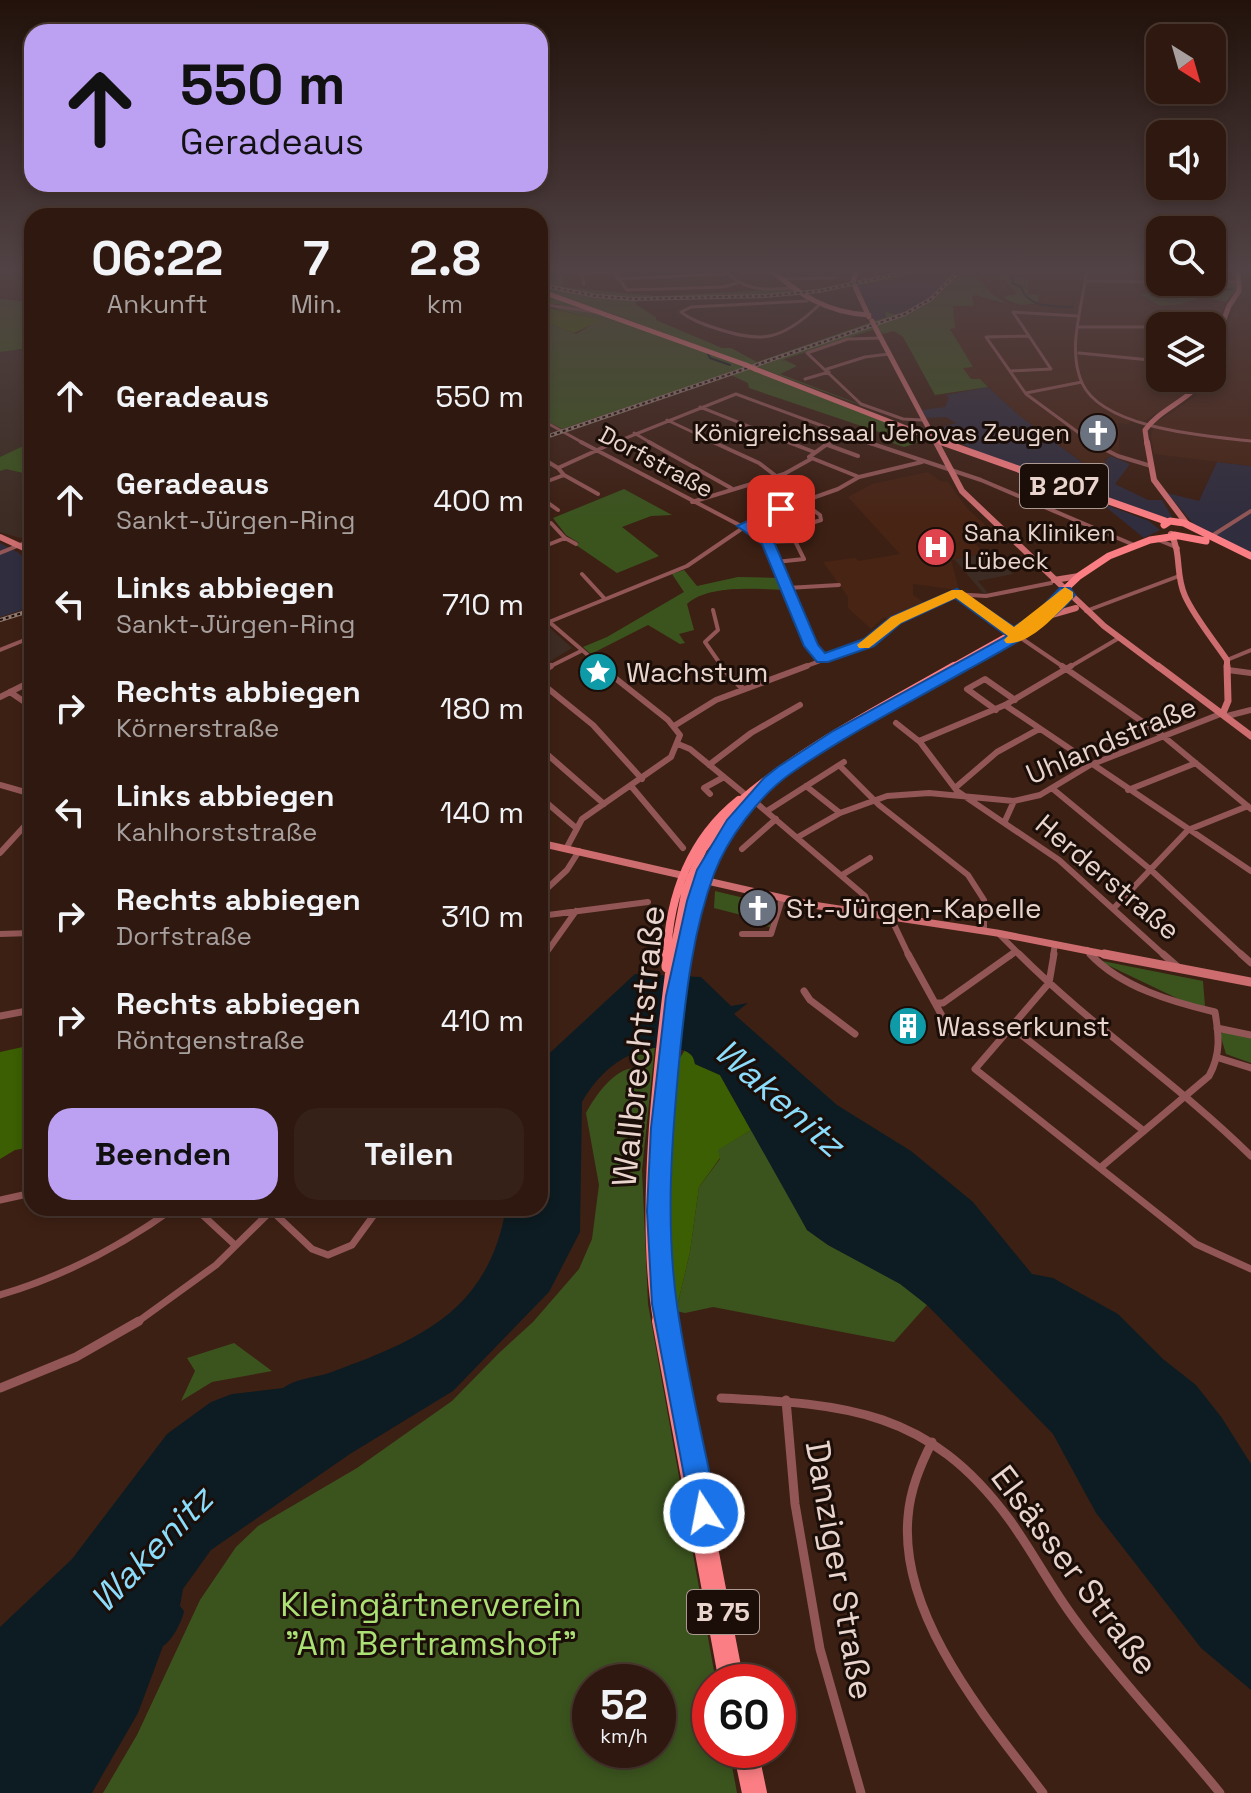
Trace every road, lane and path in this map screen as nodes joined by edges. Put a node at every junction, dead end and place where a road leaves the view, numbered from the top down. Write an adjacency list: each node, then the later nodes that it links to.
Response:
1 (707, 351): 17 (main road, B 207, bridge)
2 (814, 351): 9 (street)
3 (887, 351): 7 (main road)
4 (996, 351): 10 (street)
5 (1038, 351): 10 (street)
6 (1079, 353): 8 (street); 12 (street)
7 (889, 354): 9 (street); 18 (main road)
8 (1146, 360)
9 (828, 370): 11 (street); 18 (street)
10 (1010, 371): 14 (street)
11 (805, 379)
12 (1082, 382): 14 (street); 20 (street)
13 (1195, 392): 20 (main road)
14 (1026, 393): 36 (street)
15 (700, 407): 16 (street); 23 (street); 31 (street)
16 (667, 420): 22 (street); 40 (street)
17 (895, 422): 21 (main road, B 207); 24 (main road, B 207)
18 (923, 422): 21 (main road); 24 (main road)
19 (548, 424): 30 (street, Dorfstraße)
20 (1148, 425): 25 (street); 36 (main road)
21 (914, 427): 24 (main road, B 207)
22 (634, 433): 30 (street); 43 (street)
23 (842, 433): 26 (street); 35 (street)
24 (930, 435): 27 (main road, B 207); 28 (main road); 29 (main road, B 207)
25 (1251, 441)
26 (825, 444): 31 (street); 32 (street)
27 (953, 446): 28 (main road); 29 (main road, B 207)
28 (937, 448): 38 (main road)
29 (961, 448): 55 (main road, B 207)
30 (596, 451): 37 (street); 45 (street, Dorfstraße)
31 (814, 452): 33 (street)
32 (858, 456)
33 (809, 457): 40 (street); 41 (street)
34 (548, 462): 37 (street)
35 (922, 462): 38 (street); 41 (street)
36 (1151, 466): 49 (main road)
37 (558, 468): 39 (street)
38 (949, 471): 65 (street); 75 (main road)
39 (562, 476): 42 (street); 44 (street)
40 (776, 476): 43 (street)
41 (859, 477): 46 (street)
42 (548, 481)
43 (731, 488): 45 (street)
44 (598, 494)
45 (692, 502): 53 (street, Dorfstraße)
46 (802, 502): 52 (street); 53 (street)
47 (548, 503): 48 (street)
48 (558, 510)
49 (1175, 511): 54 (main road); 55 (main road)
50 (1251, 511): 57 (street)
51 (551, 523): 58 (street)
52 (805, 525)
53 (743, 526): 60 (street, Dorfstraße); 80 (street)
54 (1190, 526): 55 (main road); 55 (main road); 57 (main road)
55 (1174, 531): 59 (main road); 66 (main road); 69 (main road)
56 (0, 537): 63 (main road)
57 (1208, 537): 69 (main road)
58 (565, 538): 62 (street); 64 (street)
59 (1153, 539): 65 (main road); 66 (street)
60 (767, 542): 70 (street); 70 (street)
61 (24, 543): 63 (street)
62 (576, 544)
63 (18, 545): 67 (main road); 68 (street)
64 (548, 545)
65 (1134, 545): 71 (main road)
66 (1178, 547): 74 (main road)
67 (24, 551)
68 (0, 553)
69 (1251, 556)
70 (776, 562): 77 (street)
71 (1090, 569): 73 (main road); 79 (main road)
72 (582, 574): 80 (street)
73 (1079, 576): 75 (main road); 79 (main road)
74 (1179, 576): 83 (street); 93 (main road)
75 (1052, 581): 78 (street); 79 (main road)
76 (839, 585): 77 (street)
77 (787, 588): 92 (street)
78 (957, 593): 86 (street); 92 (street)
79 (1065, 595): 81 (main road); 83 (main road); 84 (main road); 86 (main road)
80 (605, 599): 85 (street)
81 (1076, 608): 84 (main road); 87 (main road)
82 (713, 610): 100 (street)
83 (1086, 611): 87 (main road)
84 (1048, 616): 86 (main road)
85 (549, 622): 91 (street)
86 (1016, 635): 95 (street); 132 (main road); 132 (main road)
87 (1116, 636): 95 (street); 109 (main road)
88 (24, 640): 89 (street)
89 (0, 650)
90 (1251, 650): 93 (street)
91 (581, 651): 94 (street); 111 (street)
92 (822, 659): 100 (street)
93 (1227, 660): 96 (main road)
94 (548, 668)
95 (1065, 669): 103 (street); 113 (street)
96 (1228, 670): 97 (street); 109 (main road)
97 (1251, 673)
98 (24, 685): 101 (street)
99 (548, 688): 122 (street)
100 (743, 689): 111 (street)
101 (10, 692): 102 (street); 104 (street)
102 (0, 697)
103 (1015, 700): 106 (street); 107 (street)
104 (24, 702)
105 (800, 705): 119 (street)
106 (1005, 705): 107 (street); 112 (street)
107 (996, 710): 115 (street)
108 (1251, 710): 109 (street, Uhlandstraße)
109 (1225, 714): 113 (street, Uhlandstraße); 114 (main road)
110 (896, 723): 115 (street, Herderstraße)
111 (674, 726): 116 (street)
112 (1039, 729): 120 (street); 126 (street)
113 (1163, 736): 118 (street); 120 (street, Uhlandstraße)
114 (1251, 736)
115 (919, 741): 126 (street, Herderstraße)
116 (678, 744): 119 (street); 122 (street)
117 (548, 755): 136 (street)
118 (1196, 763): 128 (street); 137 (street)
119 (709, 765): 121 (street)
120 (1090, 765): 127 (street, Uhlandstraße); 128 (street)
121 (724, 777): 130 (street); 132 (street)
122 (642, 779): 124 (street)
123 (0, 785): 129 (street)
124 (631, 786): 136 (street); 147 (street)
125 (806, 786): 133 (street); 138 (street); 139 (street)
126 (955, 788): 131 (street, Herderstraße)
127 (1053, 789): 134 (street, Uhlandstraße); 153 (street)
128 (1128, 790): 144 (street)
129 (24, 792)
130 (710, 794)
131 (967, 798): 133 (street); 134 (street); 141 (street, Herderstraße)
132 (746, 799): 138 (street); 156 (main road); 156 (main road, bridge); 156 (main road)
133 (873, 799): 139 (street); 165 (street)
134 (1014, 801): 141 (street)
135 (548, 804): 143 (street)
136 (604, 804): 143 (street)
137 (1250, 807): 144 (street)
138 (767, 811): 140 (street)
139 (840, 813): 145 (street)
140 (776, 819): 145 (street); 149 (street)
141 (1005, 821): 160 (street, Herderstraße)
142 (24, 827): 151 (street)
143 (575, 827): 148 (street)
144 (1188, 830): 153 (street); 154 (street)
145 (798, 837): 155 (street)
146 (548, 845): 148 (main road)
147 (683, 848)
148 (566, 849): 150 (main road)
149 (742, 849)
150 (579, 851): 156 (main road); 157 (street)
151 (0, 853)
152 (870, 858): 155 (street)
153 (1151, 870): 160 (street); 174 (street)
154 (1251, 871)
155 (842, 875): 162 (street)
156 (690, 885): 158 (main road); 179 (main road); 179 (main road)
157 (548, 888)
158 (782, 899): 162 (main road); 169 (street)
159 (648, 902): 161 (street)
160 (1114, 908): 175 (street, Herderstraße)
161 (576, 911): 163 (street); 172 (street)
162 (872, 913): 164 (main road)
163 (548, 915)
164 (890, 916): 165 (main road); 180 (street)
165 (984, 931): 167 (main road)
166 (24, 933): 168 (street)
167 (997, 933): 170 (main road); 173 (street)
168 (0, 934)
169 (742, 934)
170 (1055, 944): 171 (main road); 177 (street)
171 (1087, 950): 175 (main road); 184 (street)
172 (548, 951)
173 (1016, 951): 177 (street); 180 (street)
174 (1251, 963)
175 (1179, 968): 176 (main road)
176 (1251, 982)
177 (1049, 983): 183 (street); 191 (street)
178 (804, 991): 185 (street)
179 (672, 996): 190 (main road, Wallbrechtstraße / B 75)
180 (937, 1003): 186 (street)
181 (24, 1012): 182 (street)
182 (0, 1016)
183 (1010, 1026): 192 (street); 194 (street)
184 (1217, 1028): 187 (street); 188 (street)
185 (855, 1034)
186 (952, 1034)
187 (1251, 1035)
188 (1219, 1058): 189 (street); 191 (street)
189 (1251, 1068)
190 (662, 1090): 209 (main road, Wallbrechtstraße / B 75); 210 (main road, Wallbrechtstraße / B 75)
191 (1186, 1097): 192 (street); 193 (street)
192 (1144, 1131): 194 (street)
193 (1251, 1156)
194 (1100, 1168): 203 (street)
195 (24, 1195): 196 (street)
196 (0, 1200)
197 (162, 1216): 204 (street)
198 (204, 1216): 202 (street)
199 (266, 1216): 202 (street)
200 (280, 1216): 201 (street)
201 (373, 1216)
202 (235, 1245): 205 (street)
203 (1251, 1269)
204 (0, 1295)
205 (0, 1388)
206 (721, 1398): 207 (street, Elsässer Straße)
207 (786, 1400): 208 (street, Elsässer Straße); 215 (street, Danziger Straße)
208 (932, 1442): 216 (street); 217 (street, Elsässer Straße)
209 (723, 1664)
210 (734, 1664)
211 (744, 1768): 213 (main road)
212 (755, 1768): 214 (main road)
213 (749, 1793)
214 (760, 1793)
215 (861, 1793)
216 (1043, 1793)
217 (1220, 1793)

